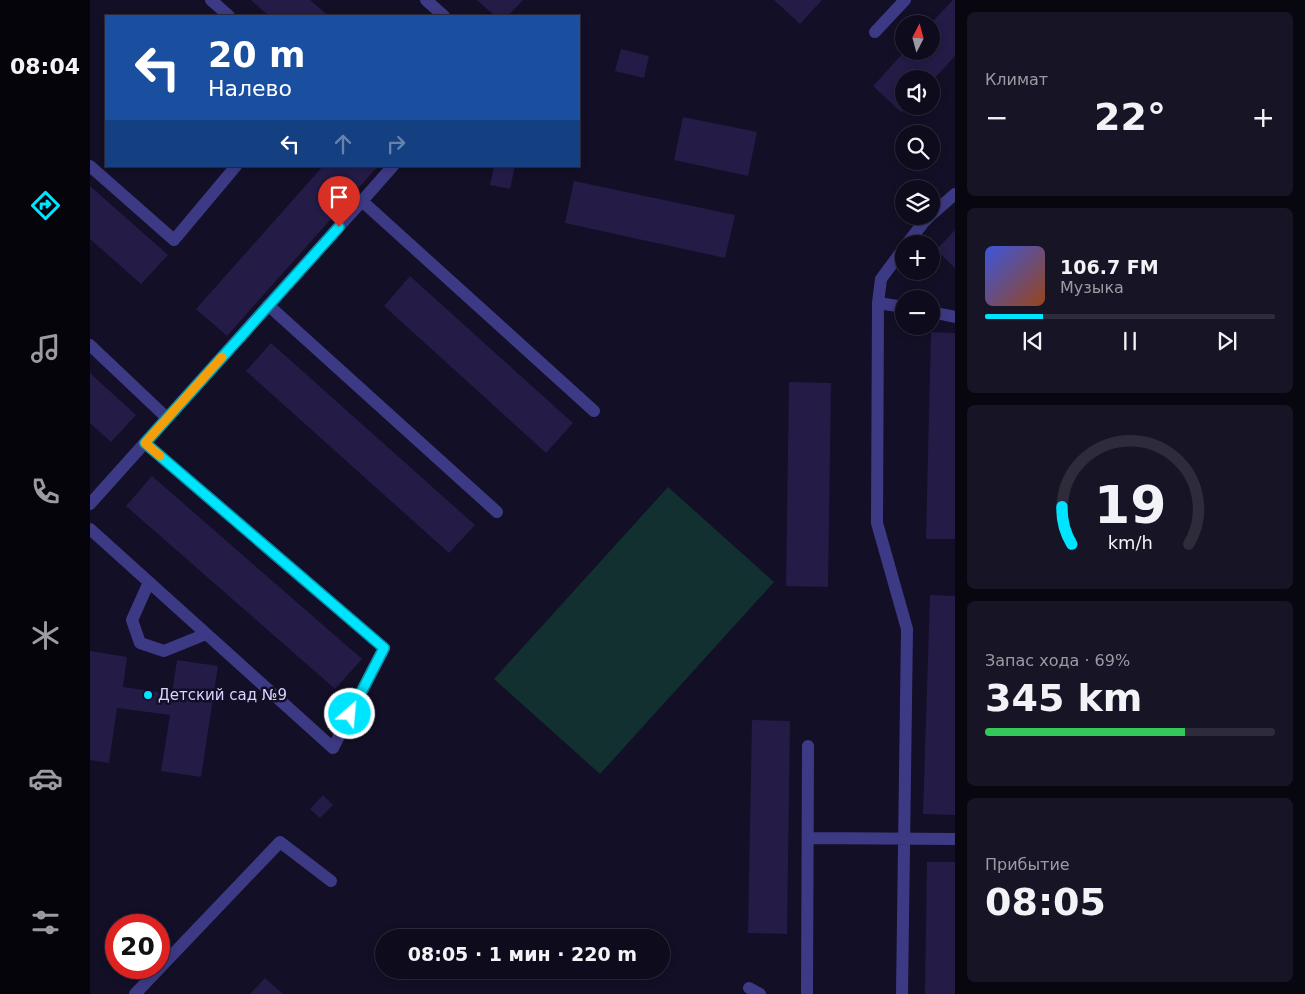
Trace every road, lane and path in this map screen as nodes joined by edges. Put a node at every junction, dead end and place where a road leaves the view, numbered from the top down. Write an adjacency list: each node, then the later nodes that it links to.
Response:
1 (212, 0): 4 (lane)
2 (426, 0): 5 (lane)
3 (905, 0): 6 (lane)
4 (228, 15)
5 (443, 15)
6 (875, 32)
7 (90, 166): 8 (lane)
8 (235, 167)
9 (392, 167): 11 (lane)
10 (955, 194): 12 (lane)
11 (362, 200): 17 (lane); 22 (lane)
12 (940, 208)
13 (921, 225): 14 (lane)
14 (914, 235)
15 (895, 260): 16 (lane)
16 (878, 303): 18 (lane); 32 (lane)
17 (268, 306): 23 (lane); 26 (lane)
18 (895, 306)
19 (940, 314): 20 (lane)
20 (955, 317)
21 (90, 346): 23 (lane)
22 (594, 411)
23 (167, 418): 24 (lane)
24 (145, 443): 25 (lane); 29 (lane)
25 (90, 504)
26 (497, 512)
27 (90, 529): 28 (lane)
28 (149, 582): 29 (lane); 29 (lane)
29 (206, 634)
30 (808, 746): 31 (lane)
31 (808, 838): 32 (lane); 36 (lane)
32 (904, 839): 33 (lane); 37 (lane)
33 (955, 839)
34 (330, 881): 35 (lane)
35 (134, 994)
36 (807, 994)
37 (902, 994)

